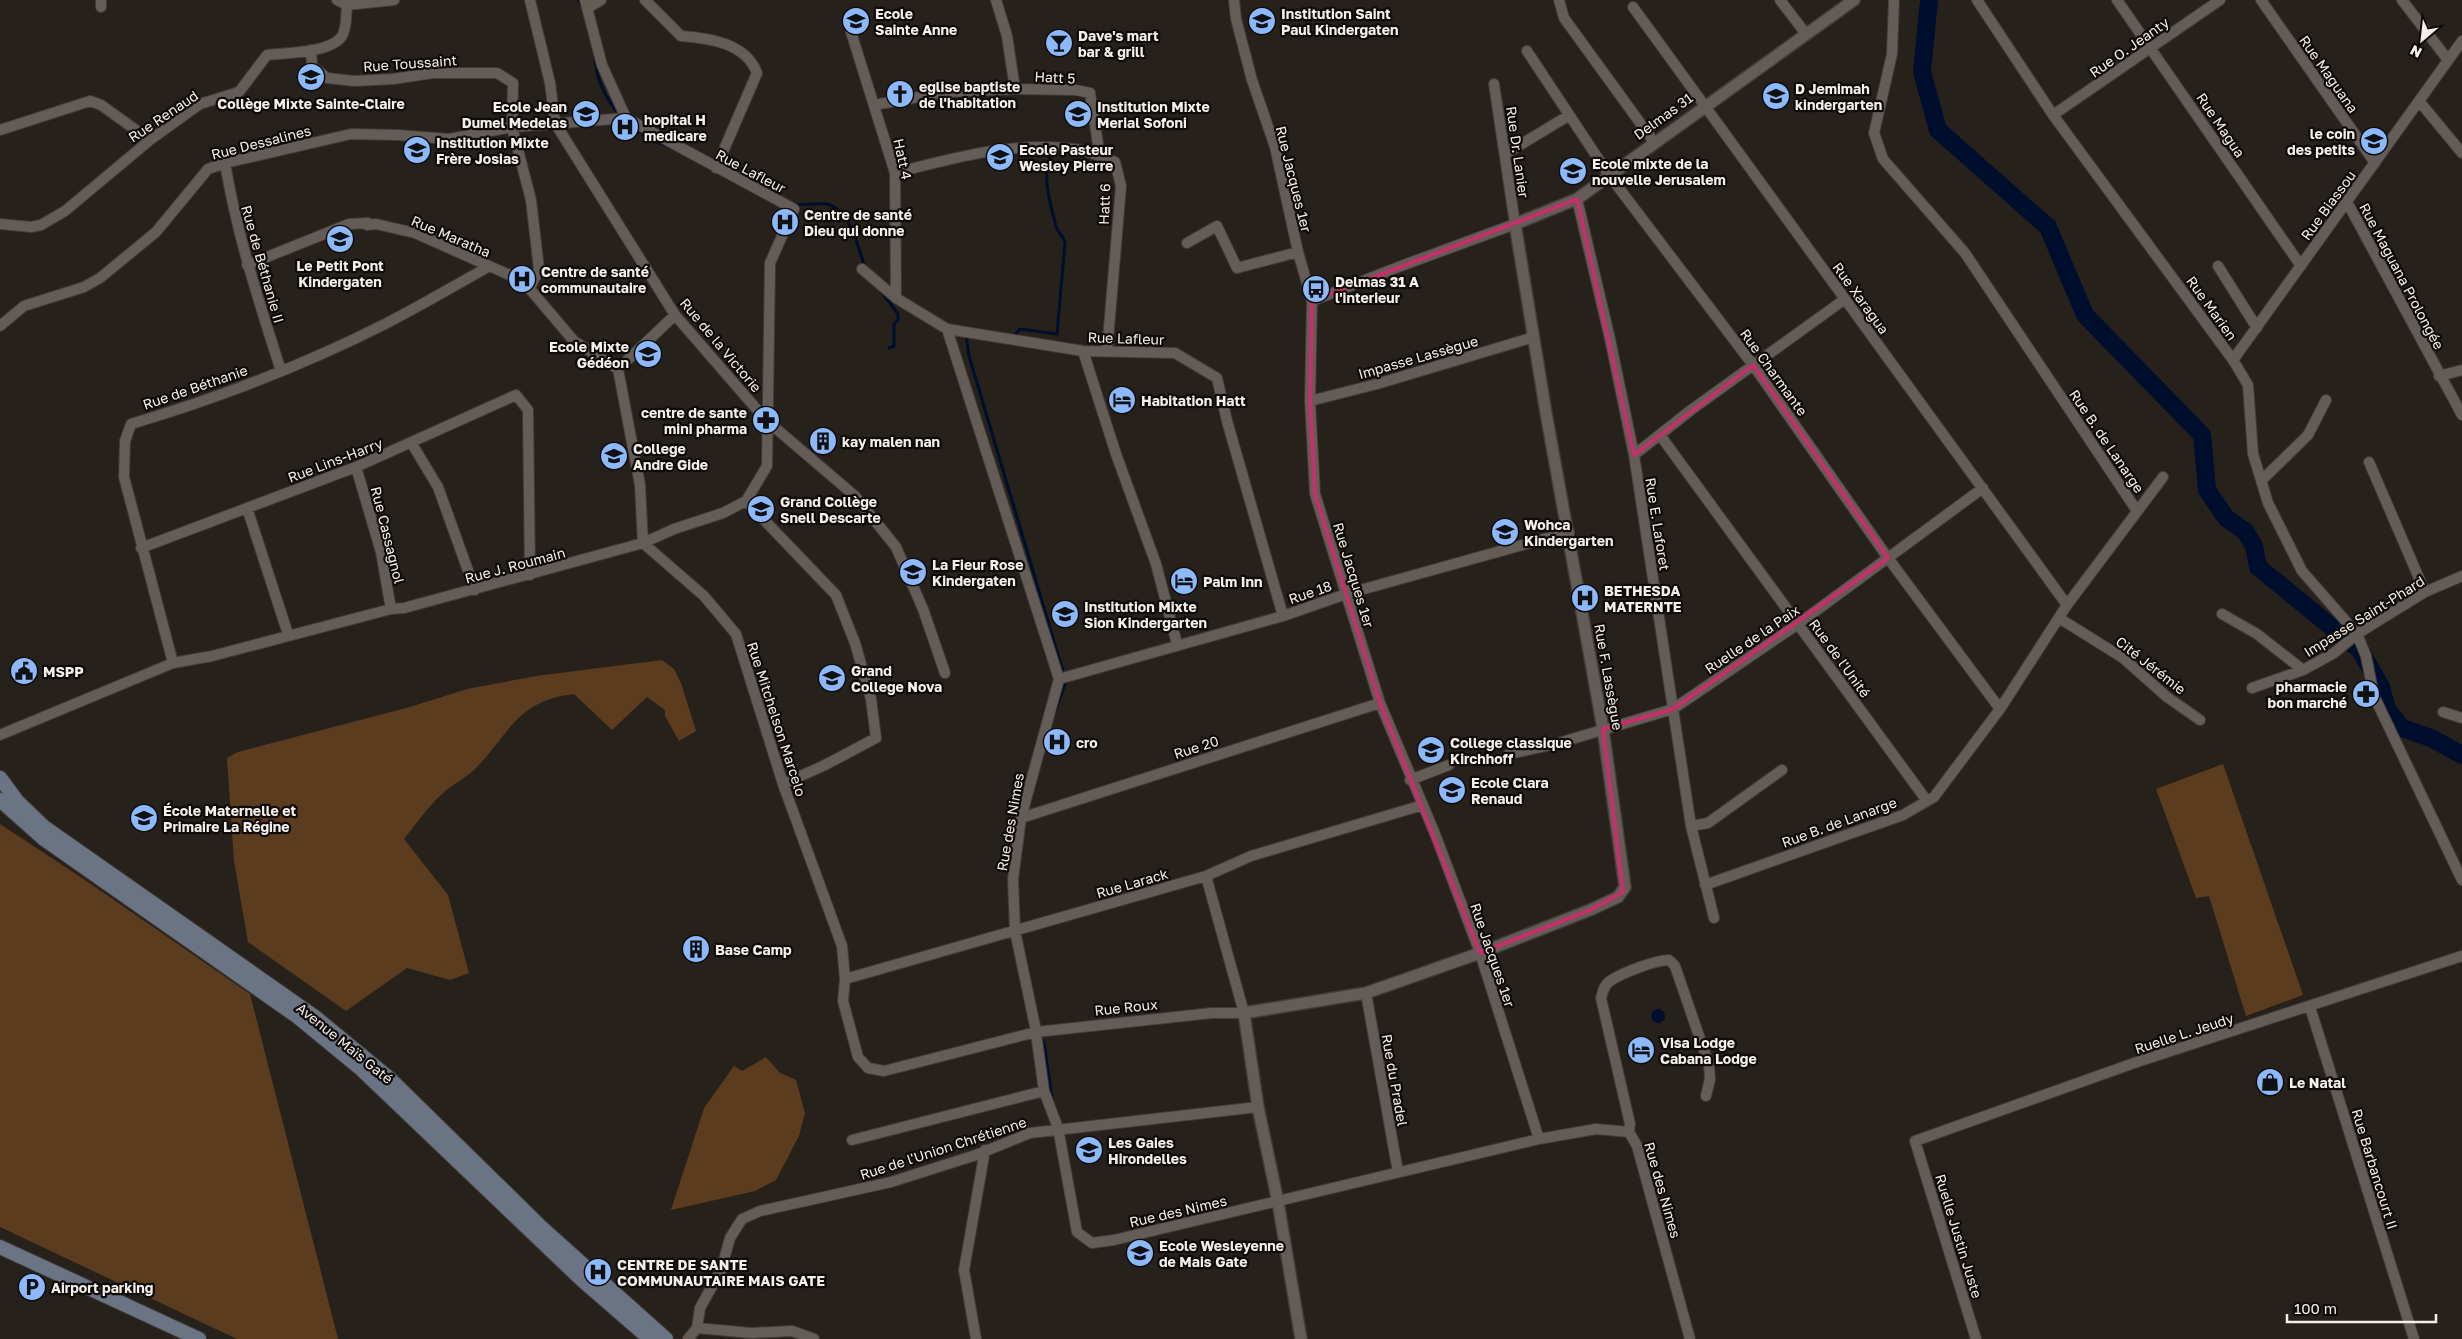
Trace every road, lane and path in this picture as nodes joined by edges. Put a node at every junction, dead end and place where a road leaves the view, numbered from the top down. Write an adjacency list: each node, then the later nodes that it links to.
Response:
1 (394, 0): 16 (street)
2 (530, 0): 34 (street, Rue de la Victorie)
3 (601, 0): 17 (street)
4 (645, 0): 44 (street)
5 (996, 0): 27 (street)
6 (1234, 0): 52 (street, Rue Jacques 1er)
7 (1559, 0): 38 (street)
8 (1780, 0): 20 (street)
9 (1854, 0): 20 (street, Delmas 31)
10 (1894, 0): 89 (street, Rue B. de Lanarge)
11 (1977, 0): 31 (street, Rue Marien)
12 (2117, 0): 22 (street, Rue Magua)
13 (2220, 0): 22 (street, Rue O. Jeanty)
14 (2261, 0): 43 (street, Rue Maguana)
15 (2402, 0): 25 (street)
16 (342, 3): 23 (street, Rue Renaud)
17 (586, 4): 33 (street)
18 (1633, 7): 30 (street, Rue Xaragua)
19 (851, 32): 29 (street, Hatt 4)
20 (1806, 34): 30 (street, Delmas 31)
21 (2462, 41): 25 (street, Rue Biassou)
22 (2152, 49): 31 (street, Rue O. Jeanty); 55 (street, Rue Magua)
23 (311, 50): 35 (street, Rue Toussaint); 37 (street, Rue Renaud)
24 (1527, 51): 32 (street, Rue Charmante)
25 (2448, 60): 28 (street, Rue Biassou)
26 (1494, 84): 40 (street, Rue Dr. Lanier)
27 (1015, 89): 29 (street); 41 (street, Hatt 5)
28 (2419, 101): 39 (street); 43 (street, Rue Biassou)
29 (874, 105): 45 (street, Hatt 4)
30 (1704, 105): 38 (street, Delmas 31); 60 (street, Rue Xaragua)
31 (2053, 115): 69 (street, Rue Marien)
32 (1568, 116): 40 (street); 46 (street, Rue Charmante)
33 (626, 118): 34 (street); 44 (street, Rue Lafleur)
34 (555, 123): 35 (street, Rue Dessalines); 62 (street, Rue de la Victorie)
35 (512, 127): 42 (street, Rue Dessalines); 58 (street)
36 (0, 130): 37 (street)
37 (150, 140): 49 (street, Rue Renaud)
38 (1654, 142): 46 (street, Delmas 31)
39 (2462, 153)
40 (1505, 154): 50 (street, Rue Dr. Lanier)
41 (1100, 157): 45 (street, Hatt 6); 68 (street, Hatt 6)
42 (225, 163): 53 (street, Rue de Béthanie II); 63 (street, Rue Dessalines)
43 (2374, 163): 48 (street, Rue Biassou)
44 (716, 168): 78 (street, Rue Lafleur)
45 (895, 172): 59 (street, Hatt 4)
46 (1609, 175): 47 (street, Delmas 31); 70 (street, Rue Charmante)
47 (1577, 198): 50 (street, Delmas 31); 81 (street, Rue E. Laforet)
48 (2347, 202): 55 (street, Rue Biassou); 74 (street, Rue Maguana Prolongée)
49 (0, 224)
50 (1515, 224): 61 (street, Delmas 31); 66 (street, Rue F. Lassègue)
51 (1187, 243): 52 (street)
52 (1298, 252): 61 (street, Rue Jacques 1er)
53 (246, 265): 56 (street, Rue Maratha); 73 (street, Rue de Béthanie II)
54 (2218, 266): 64 (street)
55 (2301, 266): 64 (street, Rue Biassou)
56 (488, 267): 58 (street, Rue Maratha); 73 (street, Rue de Béthanie)
57 (862, 269): 59 (street, Rue Lafleur)
58 (530, 288): 71 (street, Rue Maratha)
59 (896, 298): 65 (street, Rue Lafleur)
60 (1845, 299): 70 (street); 86 (street, Rue Xaragua)
61 (1312, 301): 76 (street, Rue Jacques 1er)
62 (675, 315): 71 (street); 78 (street, Rue de la Victorie)
63 (0, 326)
64 (2257, 328): 69 (street, Rue Biassou)
65 (947, 329): 67 (street, Rue Lafleur); 111 (street)
66 (1534, 337): 76 (street, Impasse Lassègue); 90 (street, Rue F. Lassègue)
67 (1083, 351): 68 (street, Rue Lafleur); 107 (street)
68 (1107, 351): 102 (street, Rue Lafleur)
69 (2233, 360): 85 (street, Rue Marien)
70 (1753, 365): 79 (street); 93 (street, Rue Charmante)
71 (618, 369): 91 (street)
72 (2462, 370): 74 (street)
73 (281, 371): 92 (street, Rue de Béthanie)
74 (2439, 376): 77 (street, Rue Maguana Prolongée)
75 (2326, 400): 85 (street)
76 (1310, 401): 98 (street, Rue Jacques 1er)
77 (2462, 416)
78 (766, 420): 87 (street); 110 (street, Rue de la Victorie)
79 (1660, 435): 81 (street); 104 (street, Rue de l'Unité)
80 (412, 444): 83 (street, Rue Lins-Harry); 94 (street, Rue Lins-Harry); 96 (street)
81 (1634, 455): 115 (street, Rue E. Laforet)
82 (2369, 462): 97 (street)
83 (356, 467): 88 (street, Rue Lins-Harry); 100 (street, Rue Cassagnol)
84 (2163, 477): 89 (street)
85 (2261, 481): 106 (street, Rue Marien)
86 (1982, 488): 93 (street, Ruelle de la Paix); 99 (street, Rue Xaragua)
87 (746, 501): 91 (street, Rue J. Roumain); 126 (street)
88 (246, 508): 92 (street, Rue Lins-Harry); 105 (street)
89 (2137, 511): 99 (street, Rue B. de Lanarge)
90 (1569, 532): 98 (street, Rue 18); 119 (street, Rue F. Lassègue)
91 (643, 544): 94 (street, Rue J. Roumain); 126 (street, Rue Mitchelson Marcelo)
92 (141, 548): 108 (street, Rue de Béthanie)
93 (1888, 558): 104 (street, Ruelle de la Paix); 114 (street, Rue Charmante)
94 (530, 575): 96 (street, Rue J. Roumain)
95 (2462, 576): 97 (street, Impasse Saint-Phard)
96 (475, 590): 100 (street, Rue J. Roumain)
97 (2425, 592): 106 (street, Impasse Saint-Phard)
98 (1346, 594): 102 (street, Rue 18); 113 (street, Rue Jacques 1er)
99 (2067, 605): 103 (street, Rue B. de Lanarge)
100 (391, 609): 105 (street, Rue J. Roumain)
101 (2222, 614): 109 (street)
102 (1283, 616): 107 (street, Rue 18)
103 (2059, 618): 114 (street, Rue B. de Lanarge); 118 (street, Cité Jérémie)
104 (1798, 624): 115 (street, Ruelle de la Paix); 127 (street, Rue de l'Unité)
105 (288, 634): 108 (street, Rue J. Roumain)
106 (2357, 634): 109 (street, Impasse Saint-Phard); 133 (street, Rue Marien)
107 (1177, 644): 111 (street, Rue 18)
108 (173, 663): 120 (street, Rue J. Roumain)
109 (2304, 670): 112 (street, Impasse Saint-Phard)
110 (945, 673)
111 (1060, 679): 130 (street, Rue des Nimes)
112 (2252, 688)
113 (1380, 703): 125 (street, Rue Jacques 1er); 130 (street, Rue 20)
114 (2000, 709): 127 (street, Rue B. de Lanarge)
115 (1673, 710): 119 (street, Ruelle de la Paix); 131 (street, Rue E. Laforet)
116 (2443, 712): 117 (street)
117 (2462, 718)
118 (2200, 720)
119 (1603, 729): 121 (street, Ruelle de la Paix); 137 (street, Rue F. Lassègue)
120 (0, 735)
121 (1509, 754)
122 (1449, 765): 125 (street)
123 (1782, 770): 131 (street)
124 (0, 778): 128 (main road, Avenue Maïs Gaté)
125 (1410, 780): 129 (street, Rue Jacques 1er)
126 (783, 784): 139 (street, Rue Mitchelson Marcelo)
127 (1927, 801): 134 (street, Rue B. de Lanarge)
128 (5, 802): 158 (main road, Avenue Maïs Gaté); 159 (main road, Avenue Maïs Gaté)
129 (1423, 805): 132 (street, Rue Larack); 137 (street, Rue Jacques 1er)
130 (1021, 818): 136 (street, Rue des Nimes)
131 (1691, 826): 134 (street, Rue E. Laforet)
132 (1206, 876): 136 (street, Rue Larack); 142 (street)
133 (2462, 880)
134 (1706, 885): 135 (street, Rue E. Laforet)
135 (1714, 918)
136 (1015, 931): 139 (street, Rue Larack); 143 (street, Rue des Nimes)
137 (1480, 953): 140 (street, Rue Roux); 149 (street, Rue Jacques 1er)
138 (2462, 956): 141 (street, Ruelle L. Jeudy)
139 (845, 979): 143 (street, Rue Roux)
140 (1366, 993): 142 (street, Rue Roux); 153 (street, Rue du Pradel)
141 (2310, 1007): 151 (street, Ruelle L. Jeudy); 166 (street, Rue Barbancourt II)
142 (1244, 1013): 143 (street, Rue Roux); 146 (street)
143 (1036, 1032): 144 (street, Rue des Nimes)
144 (1044, 1091): 147 (street, Rue des Nimes); 150 (street)
145 (1706, 1096): 148 (street)
146 (1258, 1107): 147 (street, Rue de l'Union Chrétienne); 154 (street)
147 (1058, 1128): 152 (street, Rue de l'Union Chrétienne); 154 (street, Rue des Nimes)
148 (1629, 1132): 149 (street, Rue des Nimes); 164 (street, Rue des Nimes)
149 (1539, 1139): 153 (street, Rue des Nimes)
150 (852, 1140)
151 (1915, 1141): 165 (street, Ruelle Justin Juste)
152 (985, 1150): 156 (street, Rue de l'Union Chrétienne); 162 (street)
153 (1398, 1172): 154 (street, Rue des Nimes)
154 (1278, 1202): 163 (street)
155 (0, 1247): 157 (main road)
156 (697, 1328): 160 (street, Rue de l'Union Chrétienne); 161 (street)
157 (199, 1339)
158 (650, 1339)
159 (666, 1339)
160 (688, 1339)
161 (814, 1339)
162 (976, 1339)
163 (1300, 1339)
164 (1690, 1339)
165 (1976, 1339)
166 (2414, 1339)

